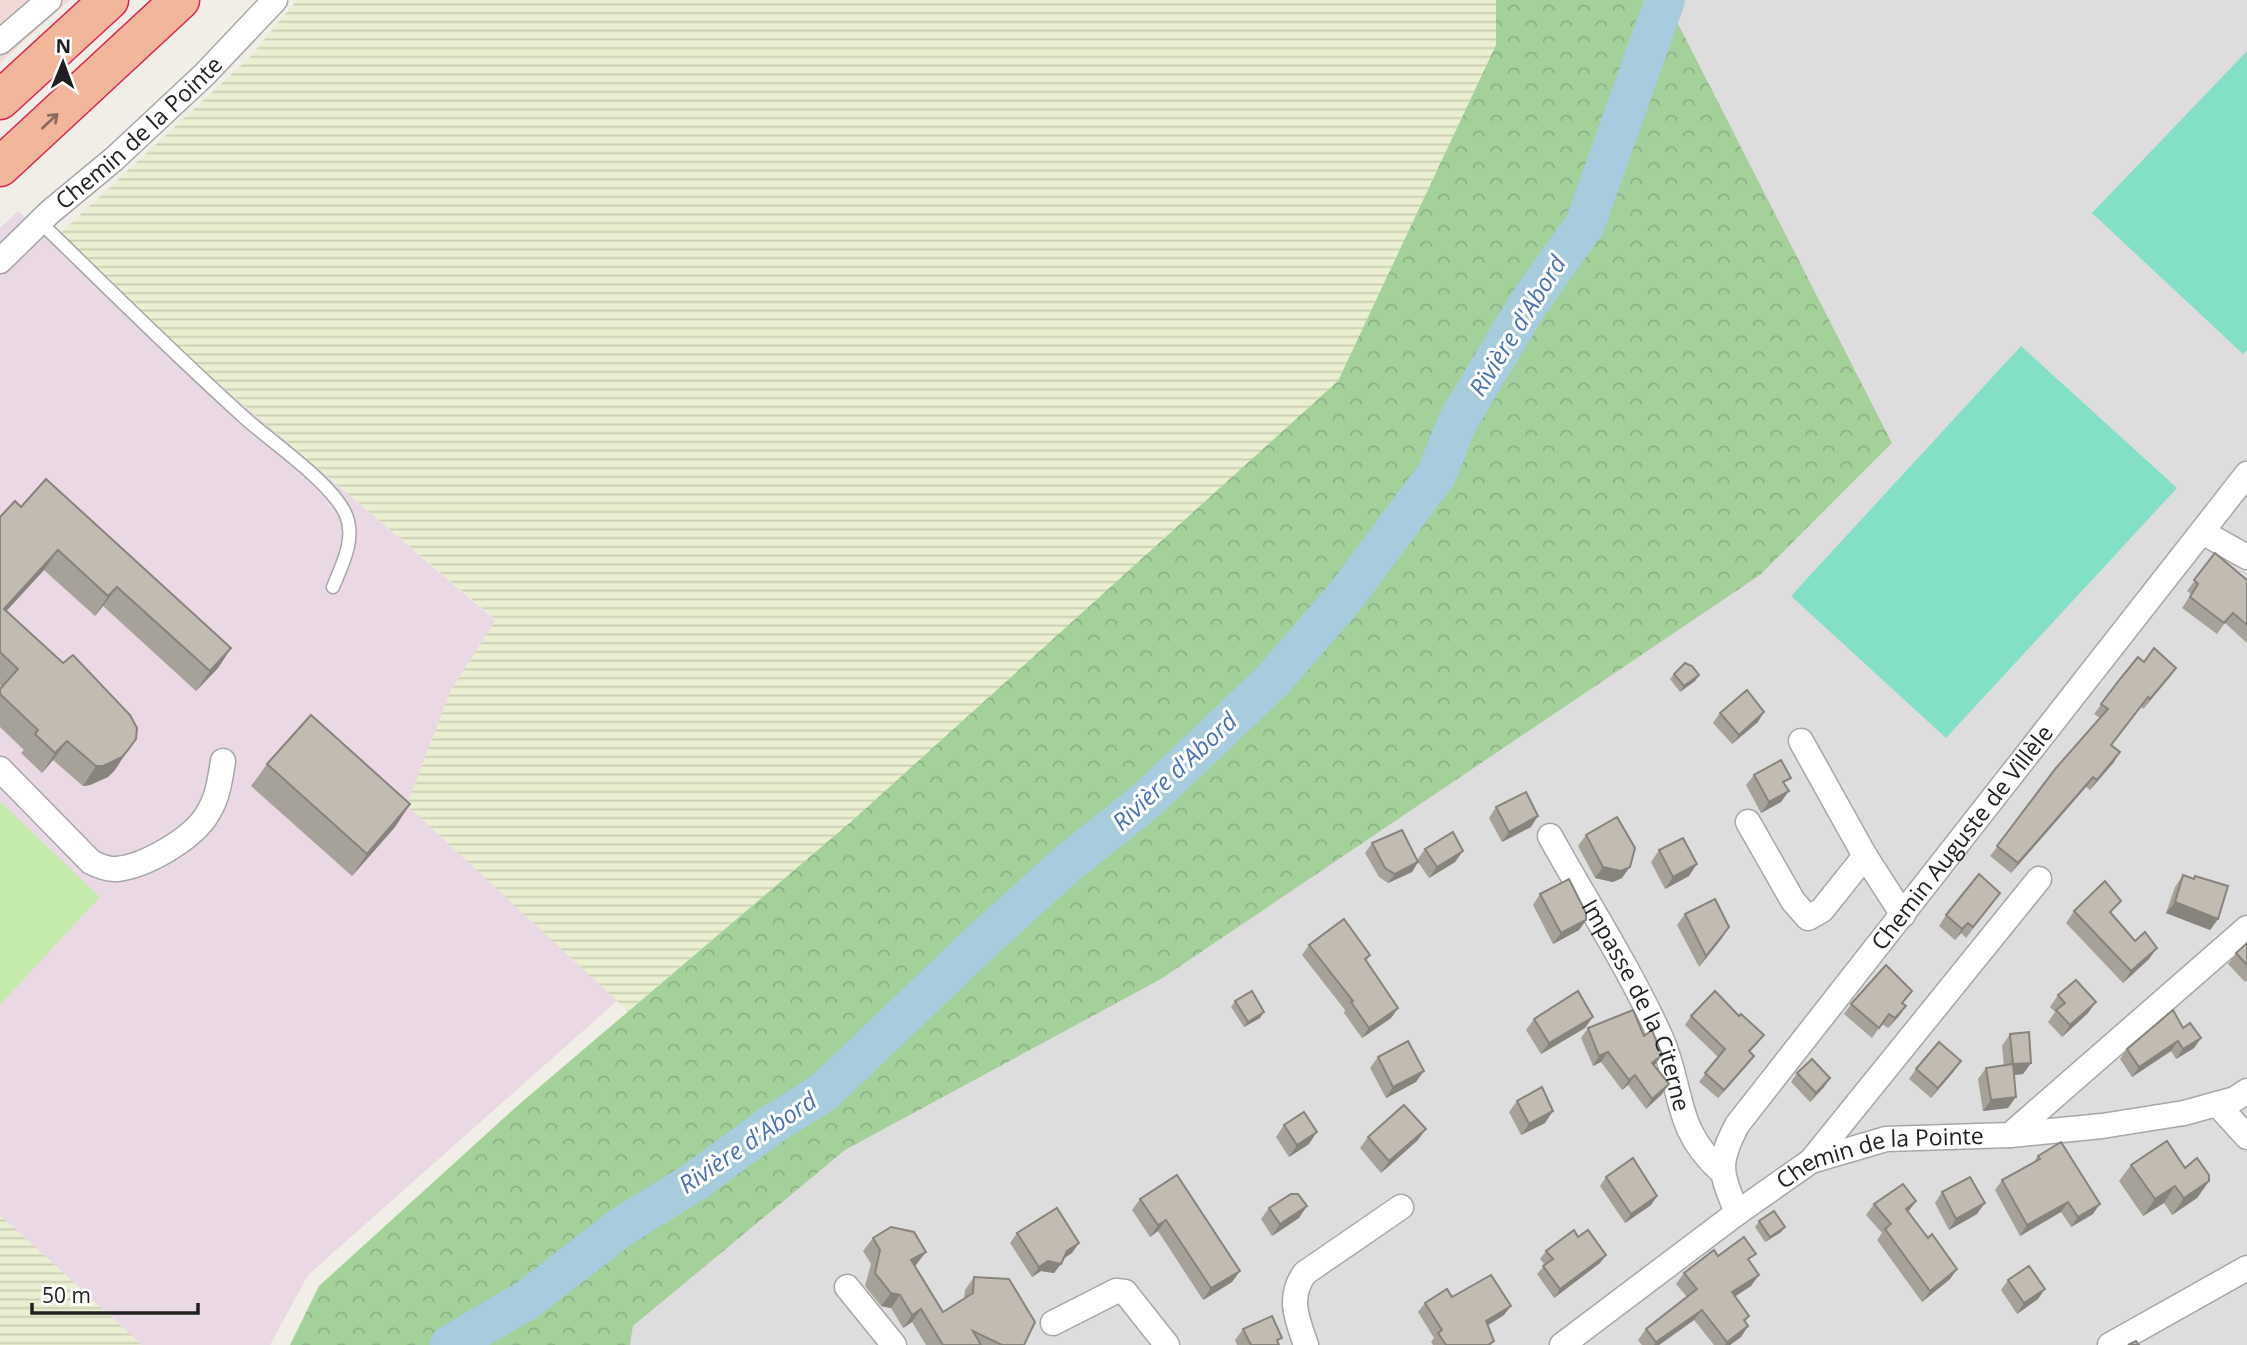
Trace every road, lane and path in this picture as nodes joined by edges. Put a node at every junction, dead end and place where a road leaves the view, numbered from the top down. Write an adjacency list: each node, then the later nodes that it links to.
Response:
1 (48, 0): 6 (street)
2 (94, 0): 7 (highway)
3 (109, 0): 8 (highway)
4 (180, 0): 9 (highway, one-way to 4)
5 (275, 0): 10 (street, Chemin de la Pointe)
6 (0, 42)
7 (0, 87)
8 (0, 100)
9 (0, 167)
10 (41, 223): 11 (street, Chemin de la Pointe); 15 (lane)
11 (0, 261)
12 (2247, 474): 13 (street, Chemin Auguste de Villèle)
13 (2202, 532): 14 (street); 23 (street, Chemin Auguste de Villèle)
14 (2247, 557)
15 (333, 587)
16 (1801, 741): 21 (street)
17 (222, 761): 18 (street)
18 (0, 769)
19 (1748, 822): 21 (street)
20 (1550, 836): 30 (street, Impasse de la Citerne)
21 (1866, 856): 23 (street)
22 (2039, 878): 29 (street)
23 (1903, 915): 30 (street, Chemin Auguste de Villèle)
24 (2247, 928): 27 (street)
25 (2247, 1091): 26 (street, Chemin de la Pointe)
26 (2217, 1104): 27 (street, Chemin de la Pointe); 28 (street)
27 (2010, 1135): 29 (street, Chemin de la Pointe)
28 (2247, 1137)
29 (1811, 1161): 32 (street, Chemin de la Pointe)
30 (1721, 1171): 32 (street)
31 (1401, 1207): 38 (street)
32 (1737, 1213): 39 (street, Chemin de la Pointe)
33 (2247, 1268): 40 (street)
34 (847, 1287): 36 (street)
35 (1053, 1323): 37 (street)
36 (894, 1345)
37 (1167, 1345)
38 (1306, 1345)
39 (1562, 1345)
40 (2110, 1345)

